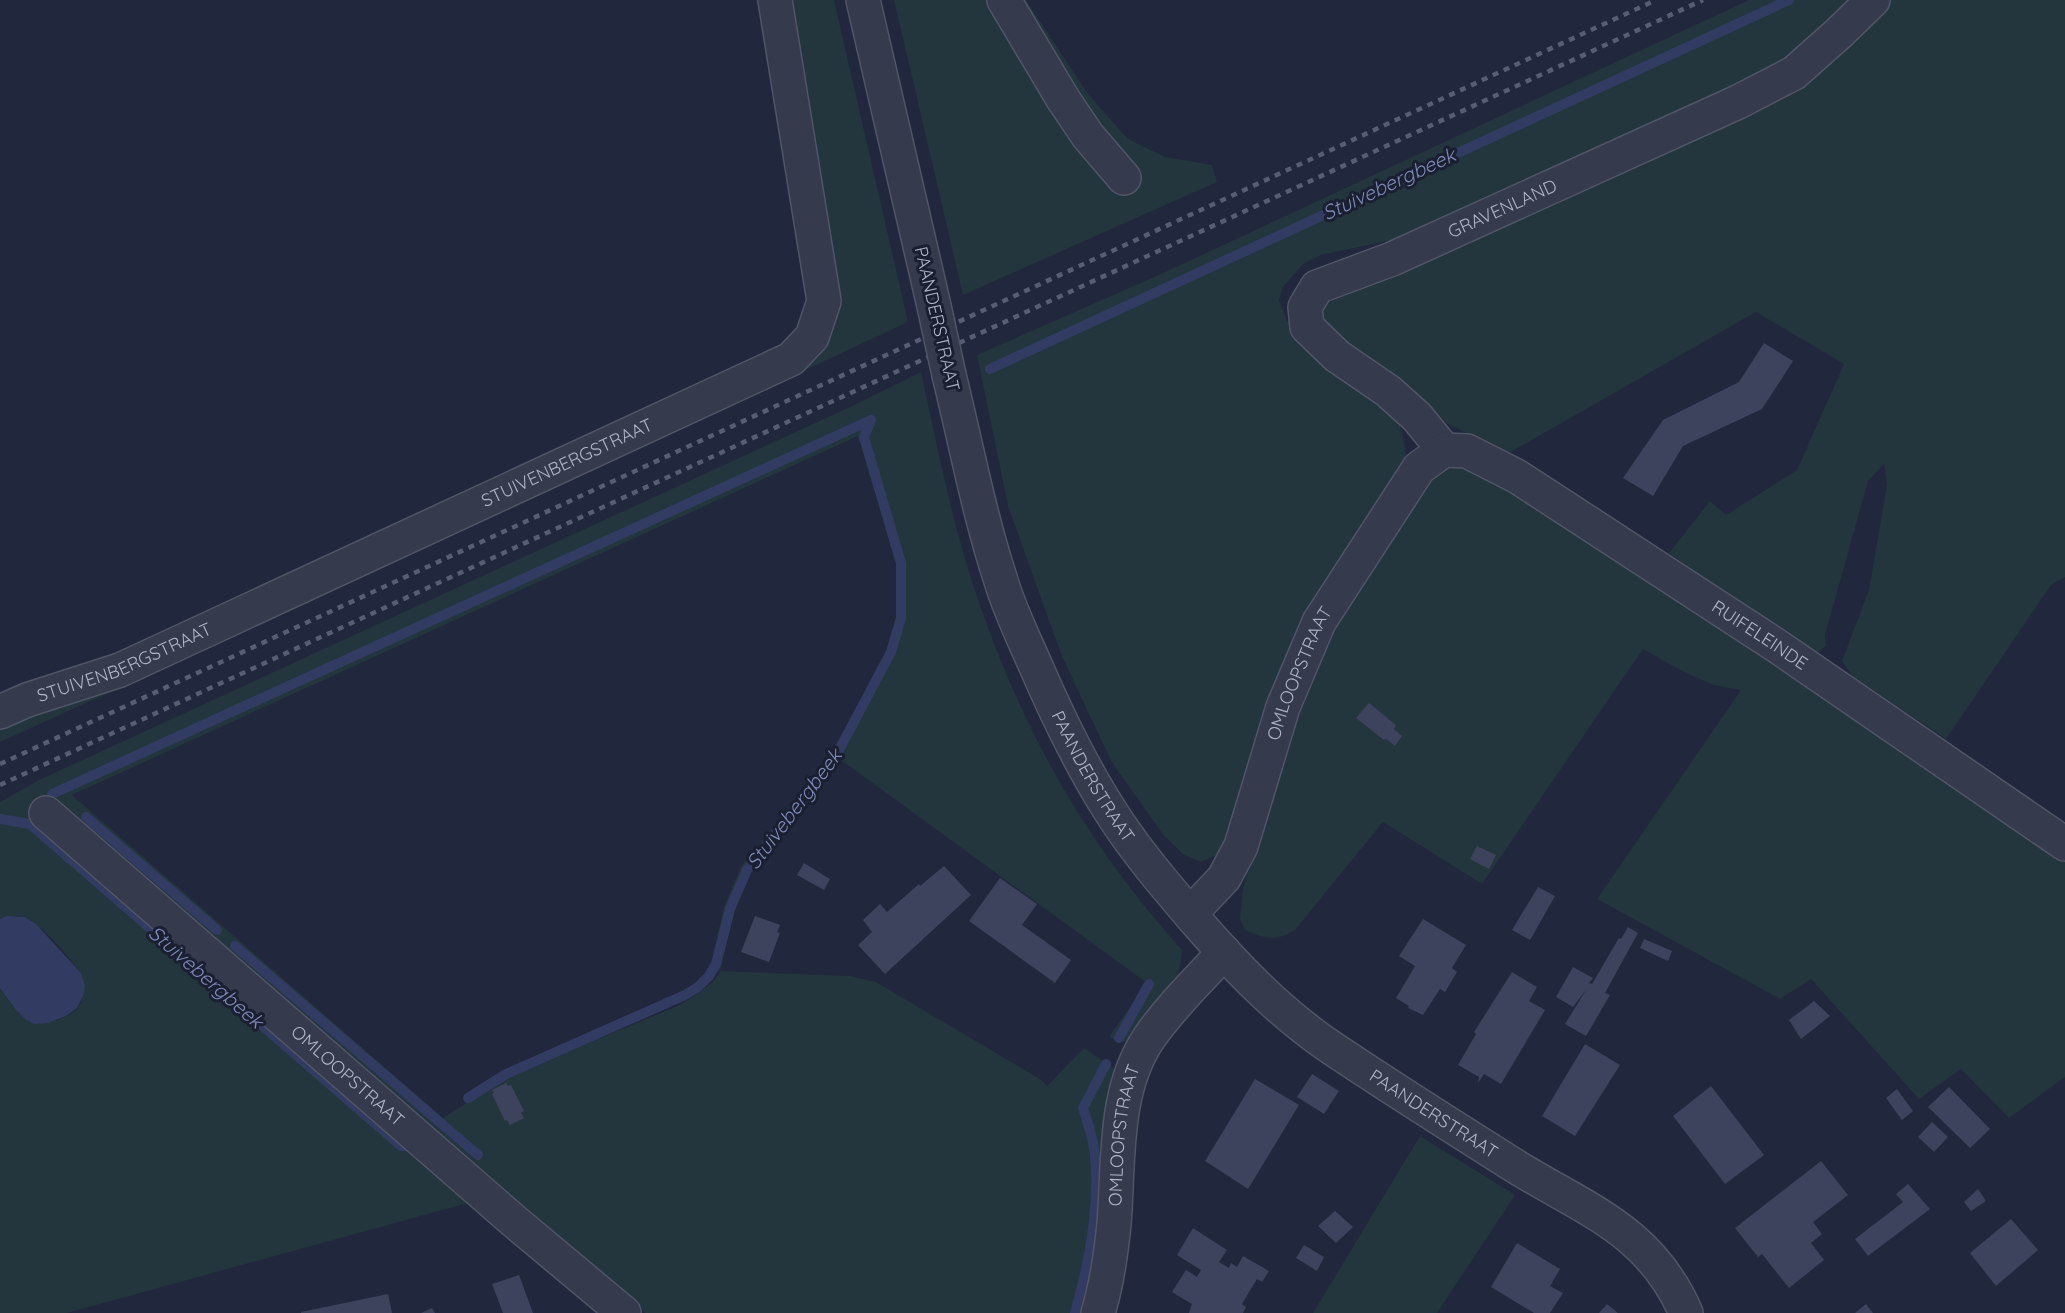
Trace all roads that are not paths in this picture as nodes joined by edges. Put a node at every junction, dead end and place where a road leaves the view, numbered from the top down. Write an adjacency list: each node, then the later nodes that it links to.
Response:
1 (775, 0): 7 (street, STUIVENBERGSTRAAT)
2 (863, 0): 10 (street, PAANDERSTRAAT, bridge)
3 (1004, 0): 5 (street)
4 (1873, 0): 6 (street, GRAVENLAND)
5 (1124, 178)
6 (1444, 450): 9 (street, RUIFELEINDE); 10 (street, OMLOOPSTRAAT)
7 (0, 712)
8 (46, 813): 12 (street, OMLOOPSTRAAT)
9 (2065, 844)
10 (1190, 914): 11 (street, PAANDERSTRAAT)
11 (1224, 952): 13 (street, OMLOOPSTRAAT); 14 (street, PAANDERSTRAAT)
12 (624, 1313)
13 (1098, 1313)
14 (1686, 1313)

